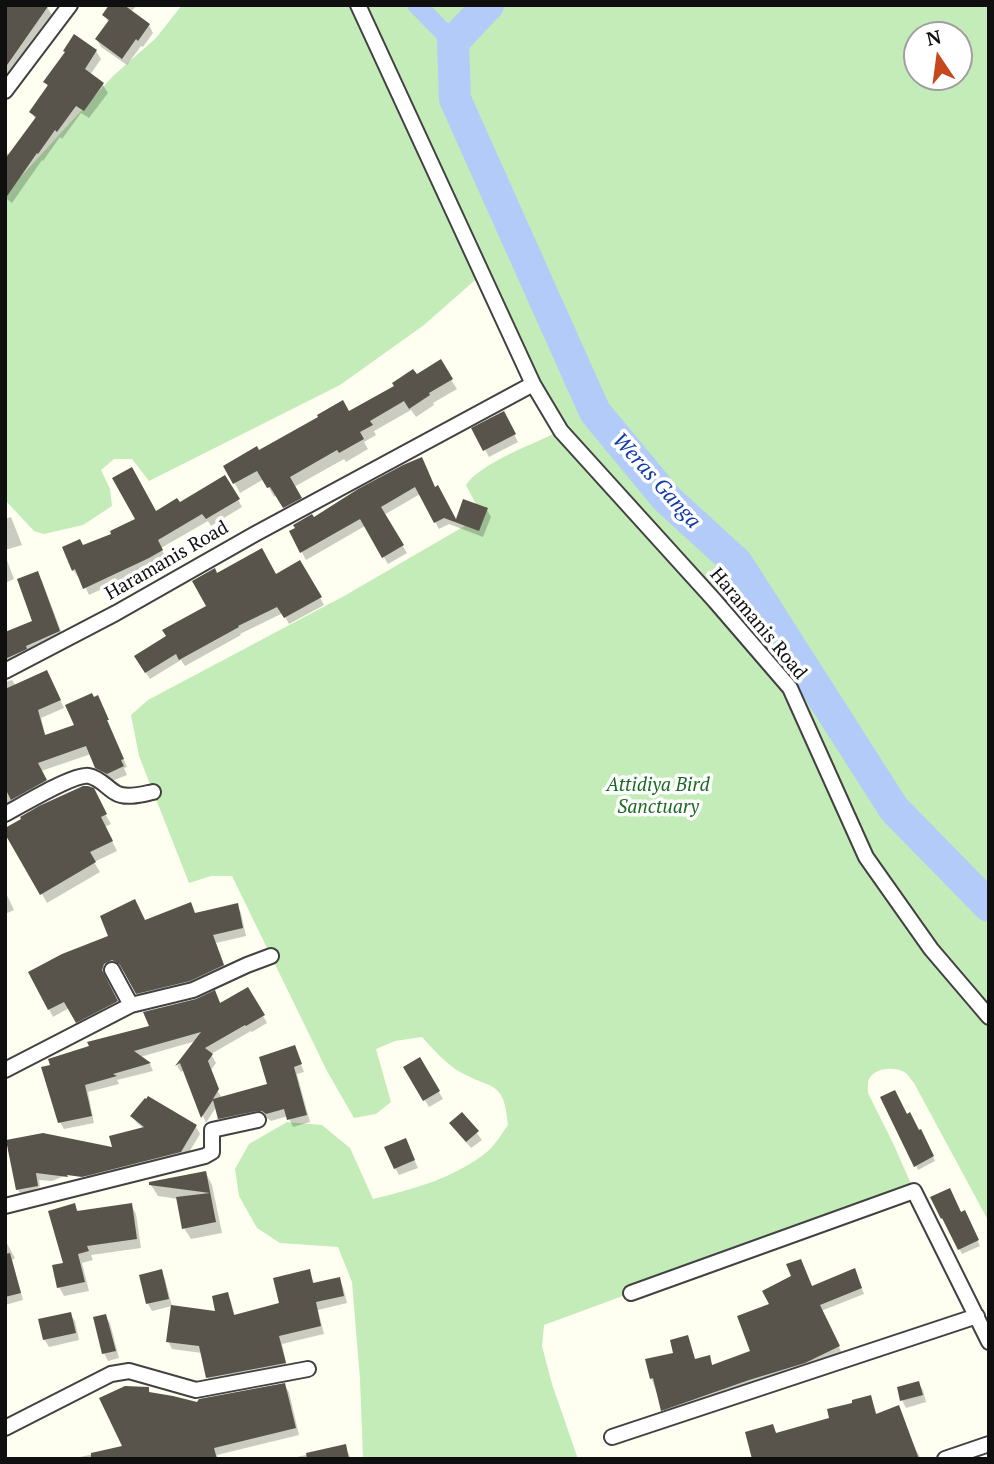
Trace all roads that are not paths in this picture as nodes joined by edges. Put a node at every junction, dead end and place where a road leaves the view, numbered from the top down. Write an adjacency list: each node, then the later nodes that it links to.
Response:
1 (70, 5): 3 (street)
2 (358, 5): 4 (street, Haramanis Road)
3 (5, 90)
4 (533, 384): 5 (street, Haramanis Road); 11 (street, Haramanis Road)
5 (5, 671)
6 (153, 792): 7 (street)
7 (5, 814)
8 (271, 956): 10 (street)
9 (112, 970): 10 (street)
10 (131, 1005): 12 (street)
11 (989, 1017)
12 (5, 1070)
13 (258, 1121): 14 (street)
14 (5, 1206)
15 (631, 1293): 16 (street)
16 (977, 1316): 17 (street); 20 (street)
17 (989, 1342)
18 (308, 1369): 19 (street)
19 (5, 1427)
20 (612, 1437)
21 (989, 1444): 22 (street)
22 (945, 1459)

